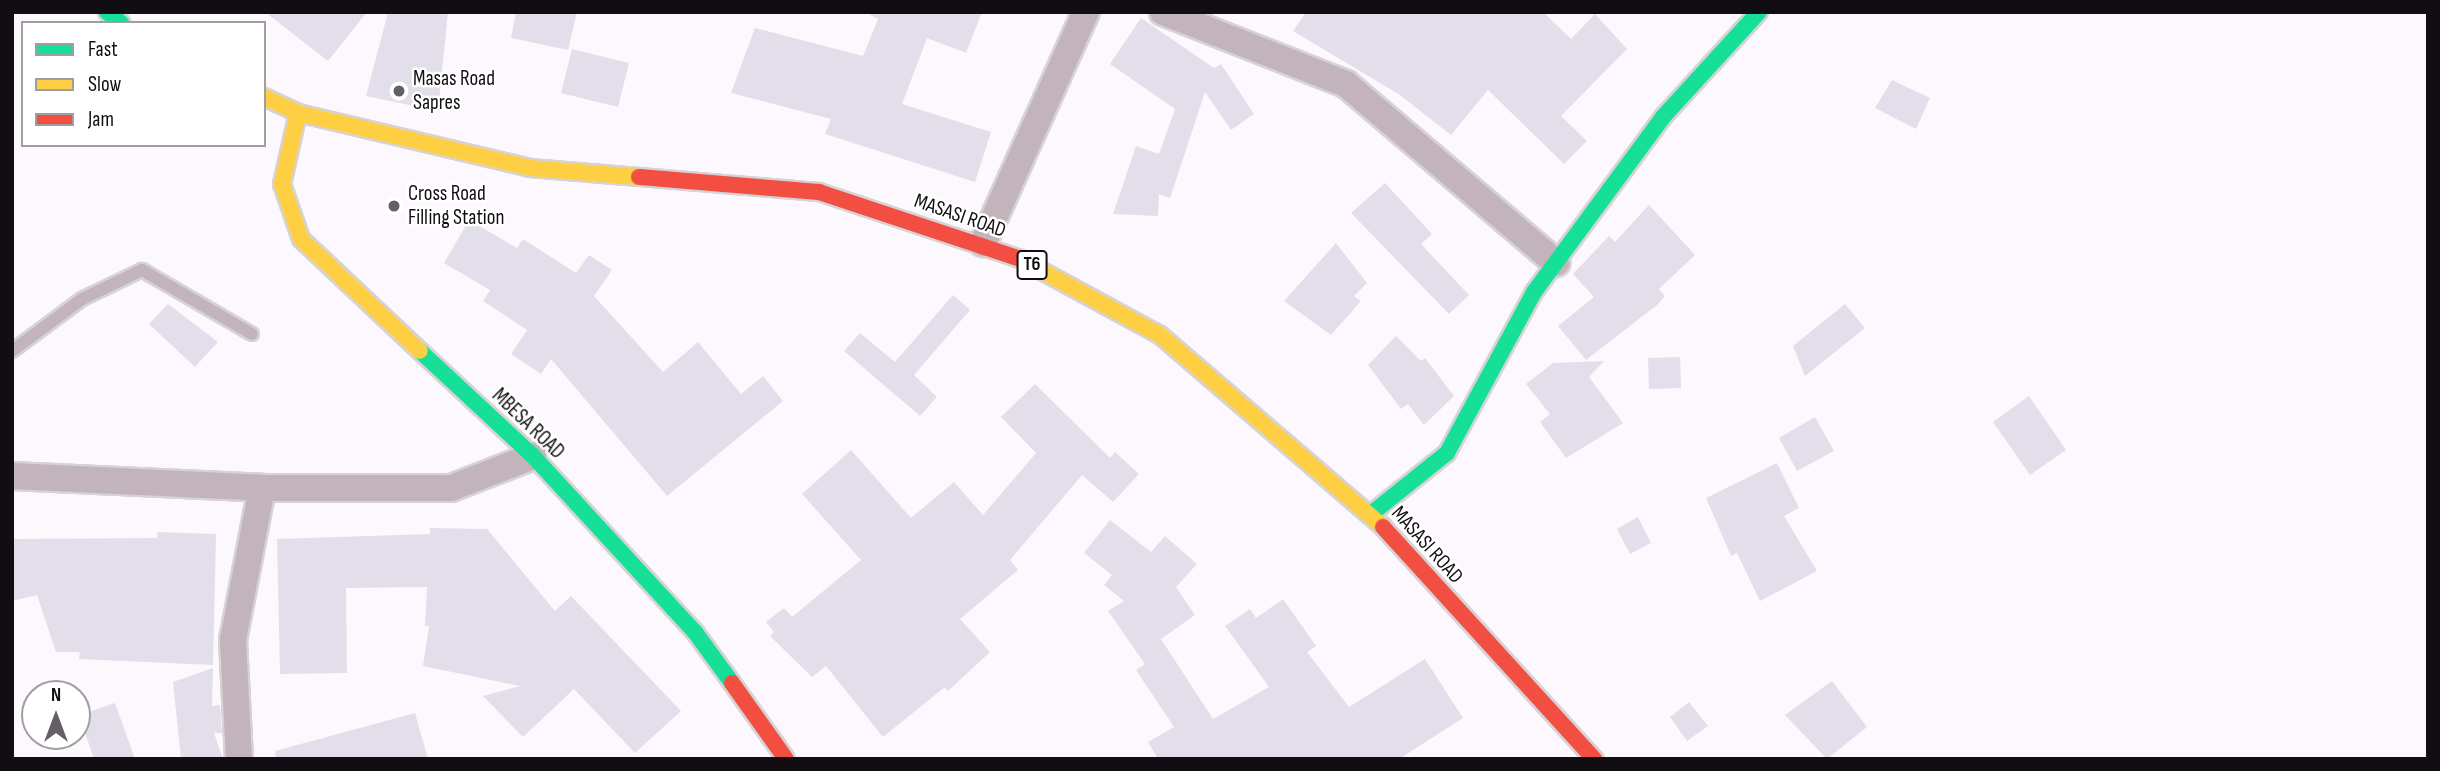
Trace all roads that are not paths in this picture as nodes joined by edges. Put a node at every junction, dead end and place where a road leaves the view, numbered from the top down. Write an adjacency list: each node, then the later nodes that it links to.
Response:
1 (1086, 12): 6 (street)
2 (1163, 12): 7 (street)
3 (1759, 12): 7 (main road)
4 (266, 98): 5 (main road, T6)
5 (298, 113): 6 (main road, MASASI ROAD / T6); 10 (main road, MBESA ROAD)
6 (983, 243): 13 (main road, MASASI ROAD / T6)
7 (1556, 263): 13 (main road)
8 (252, 334): 9 (lane)
9 (12, 351)
10 (533, 456): 12 (street); 15 (main road, MBESA ROAD)
11 (12, 475): 12 (street)
12 (262, 488): 14 (street)
13 (1371, 514): 16 (main road, MASASI ROAD / T6)
14 (239, 759)
15 (786, 759)
16 (1594, 759)

